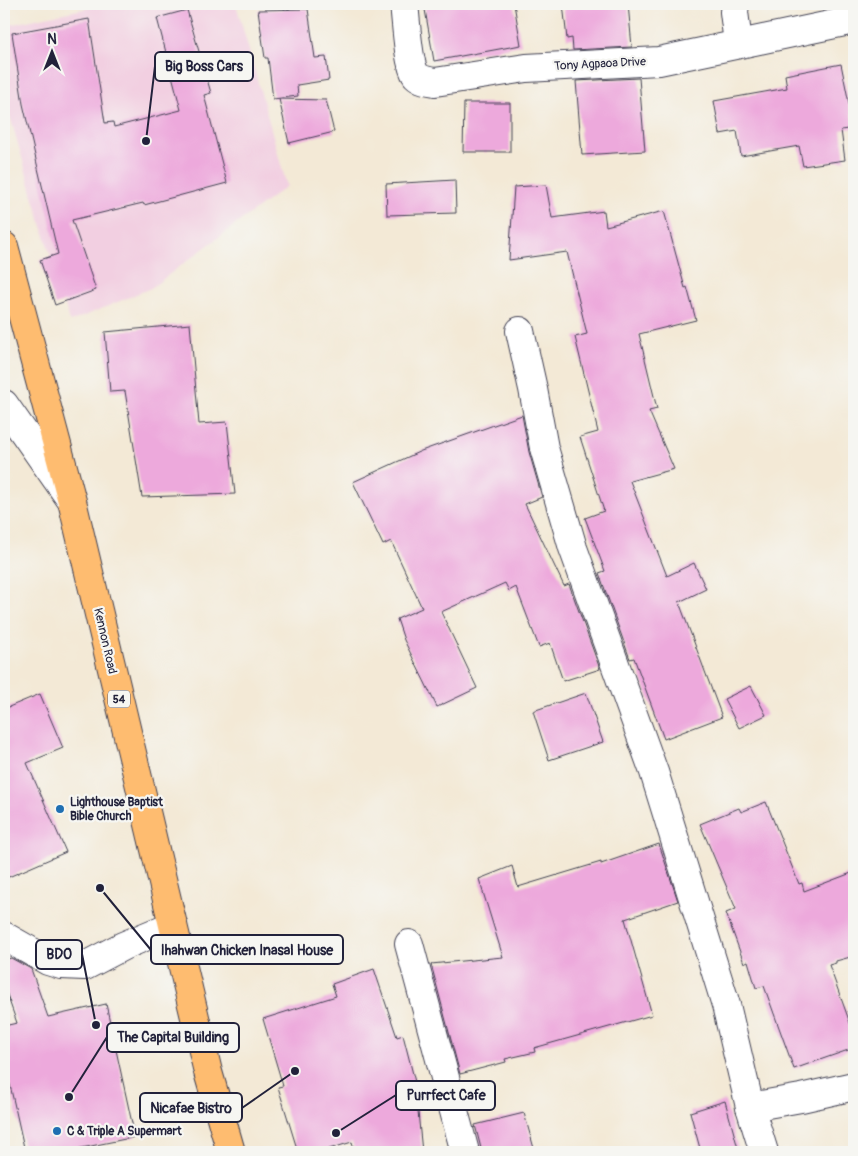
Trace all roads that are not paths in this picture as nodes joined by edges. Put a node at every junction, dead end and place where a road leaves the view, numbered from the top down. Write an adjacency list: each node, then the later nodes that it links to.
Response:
1 (404, 4): 4 (street, Tony Agpaoa Drive)
2 (734, 4): 4 (street)
3 (854, 20): 4 (street, Tony Agpaoa Drive)
4 (738, 44)
5 (4, 246): 8 (highway, Kennon Road / 54)
6 (520, 331): 13 (street)
7 (4, 404): 8 (street)
8 (72, 501): 9 (highway, Kennon Road / 54)
9 (173, 925): 10 (street); 14 (highway, Kennon Road / 54)
10 (4, 936)
11 (408, 944): 15 (street)
12 (854, 1086): 13 (street)
13 (750, 1107): 16 (street)
14 (232, 1152)
15 (465, 1152)
16 (764, 1152)

